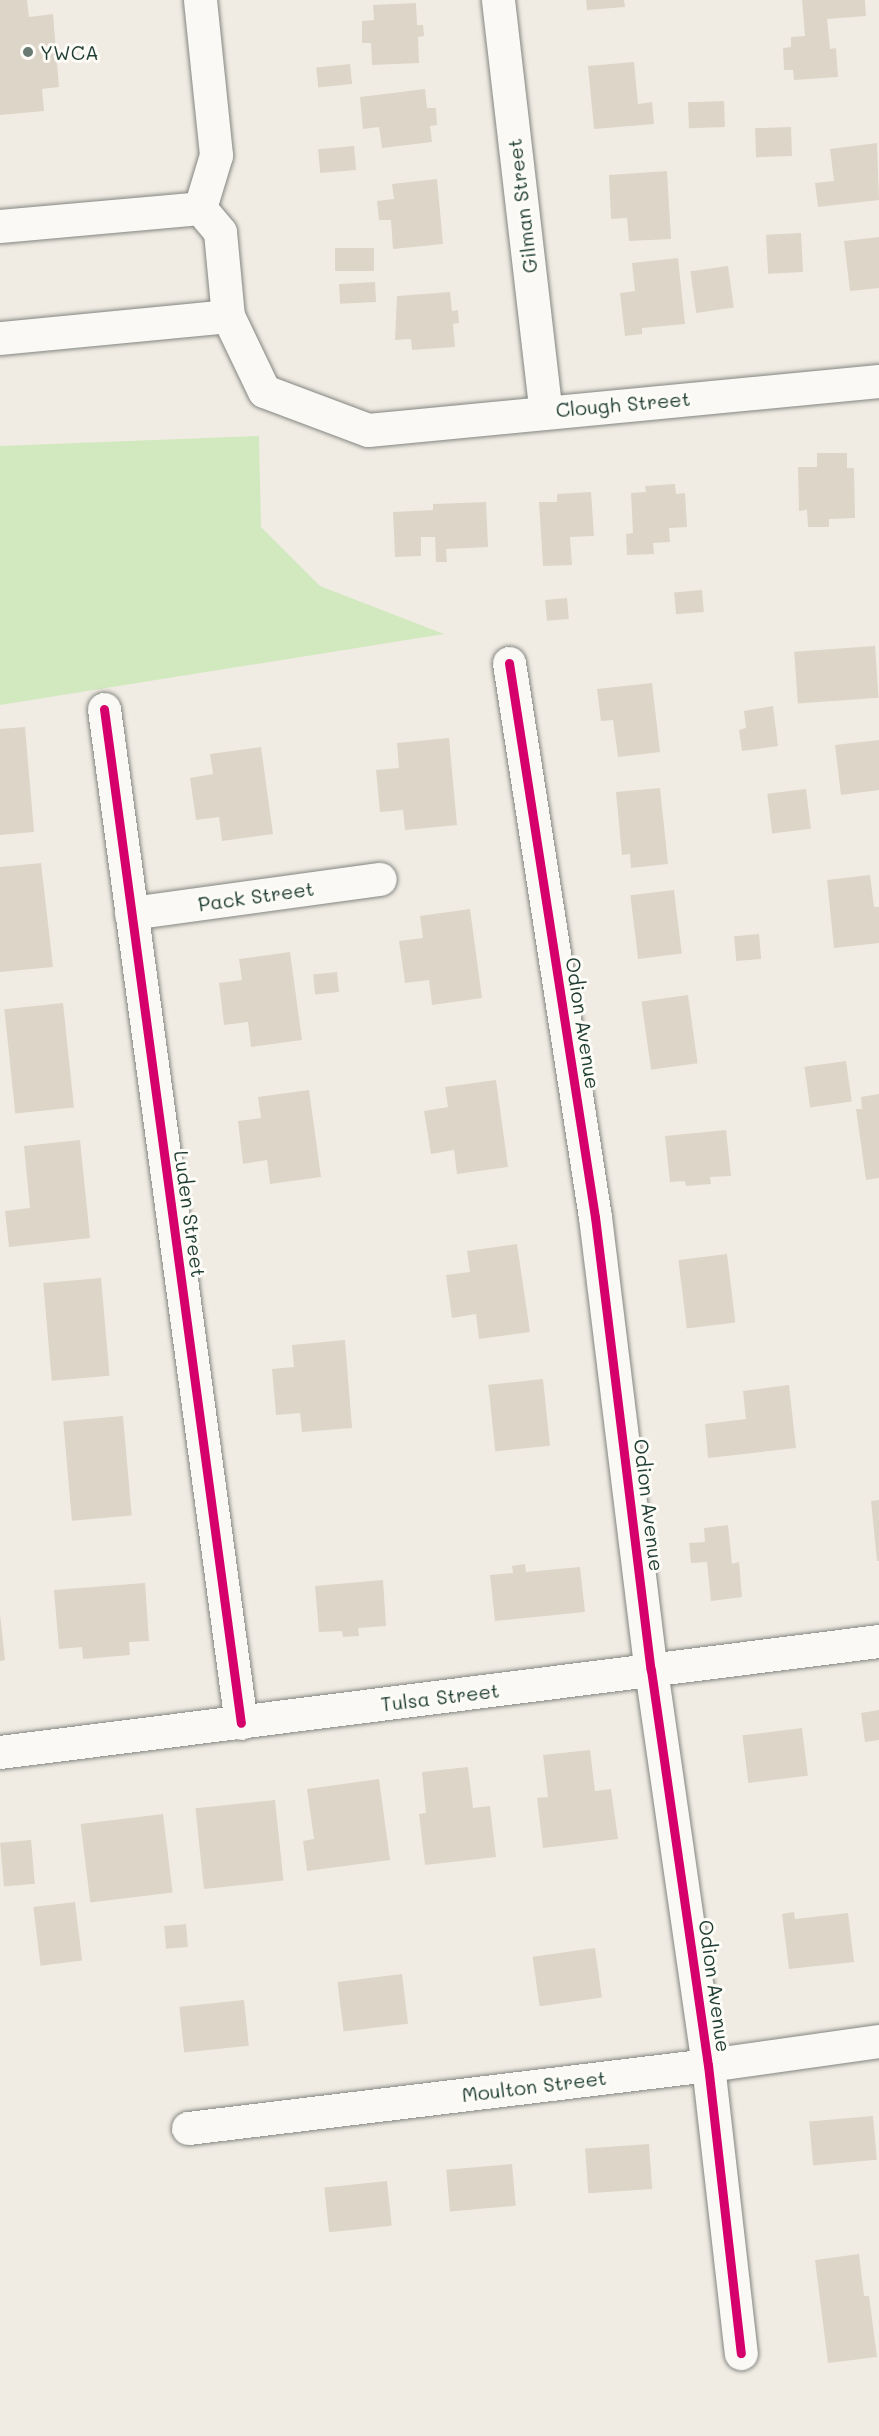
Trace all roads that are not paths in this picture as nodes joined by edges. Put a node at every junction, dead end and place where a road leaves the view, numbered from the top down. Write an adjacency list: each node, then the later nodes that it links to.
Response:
1 (200, 0): 3 (street)
2 (498, 0): 8 (street, Gilman Street)
3 (200, 208): 4 (street); 5 (street)
4 (0, 226)
5 (228, 316): 6 (street); 8 (street, Clough Street)
6 (0, 338)
7 (879, 381): 8 (street, Clough Street)
8 (546, 412)
9 (509, 663): 14 (street, Odion Avenue)
10 (104, 709): 12 (street, Luden Street)
11 (380, 879): 12 (street, Pack Street)
12 (131, 913): 15 (street, Luden Street)
13 (879, 1641): 14 (street, Tulsa Street)
14 (651, 1670): 15 (street, Tulsa Street); 18 (street, Odion Avenue)
15 (241, 1723): 16 (street, Tulsa Street)
16 (0, 1752)
17 (879, 2040): 18 (street, Moulton Street)
18 (708, 2065): 19 (street, Moulton Street); 20 (street, Odion Avenue)
19 (188, 2128)
20 (741, 2353)

